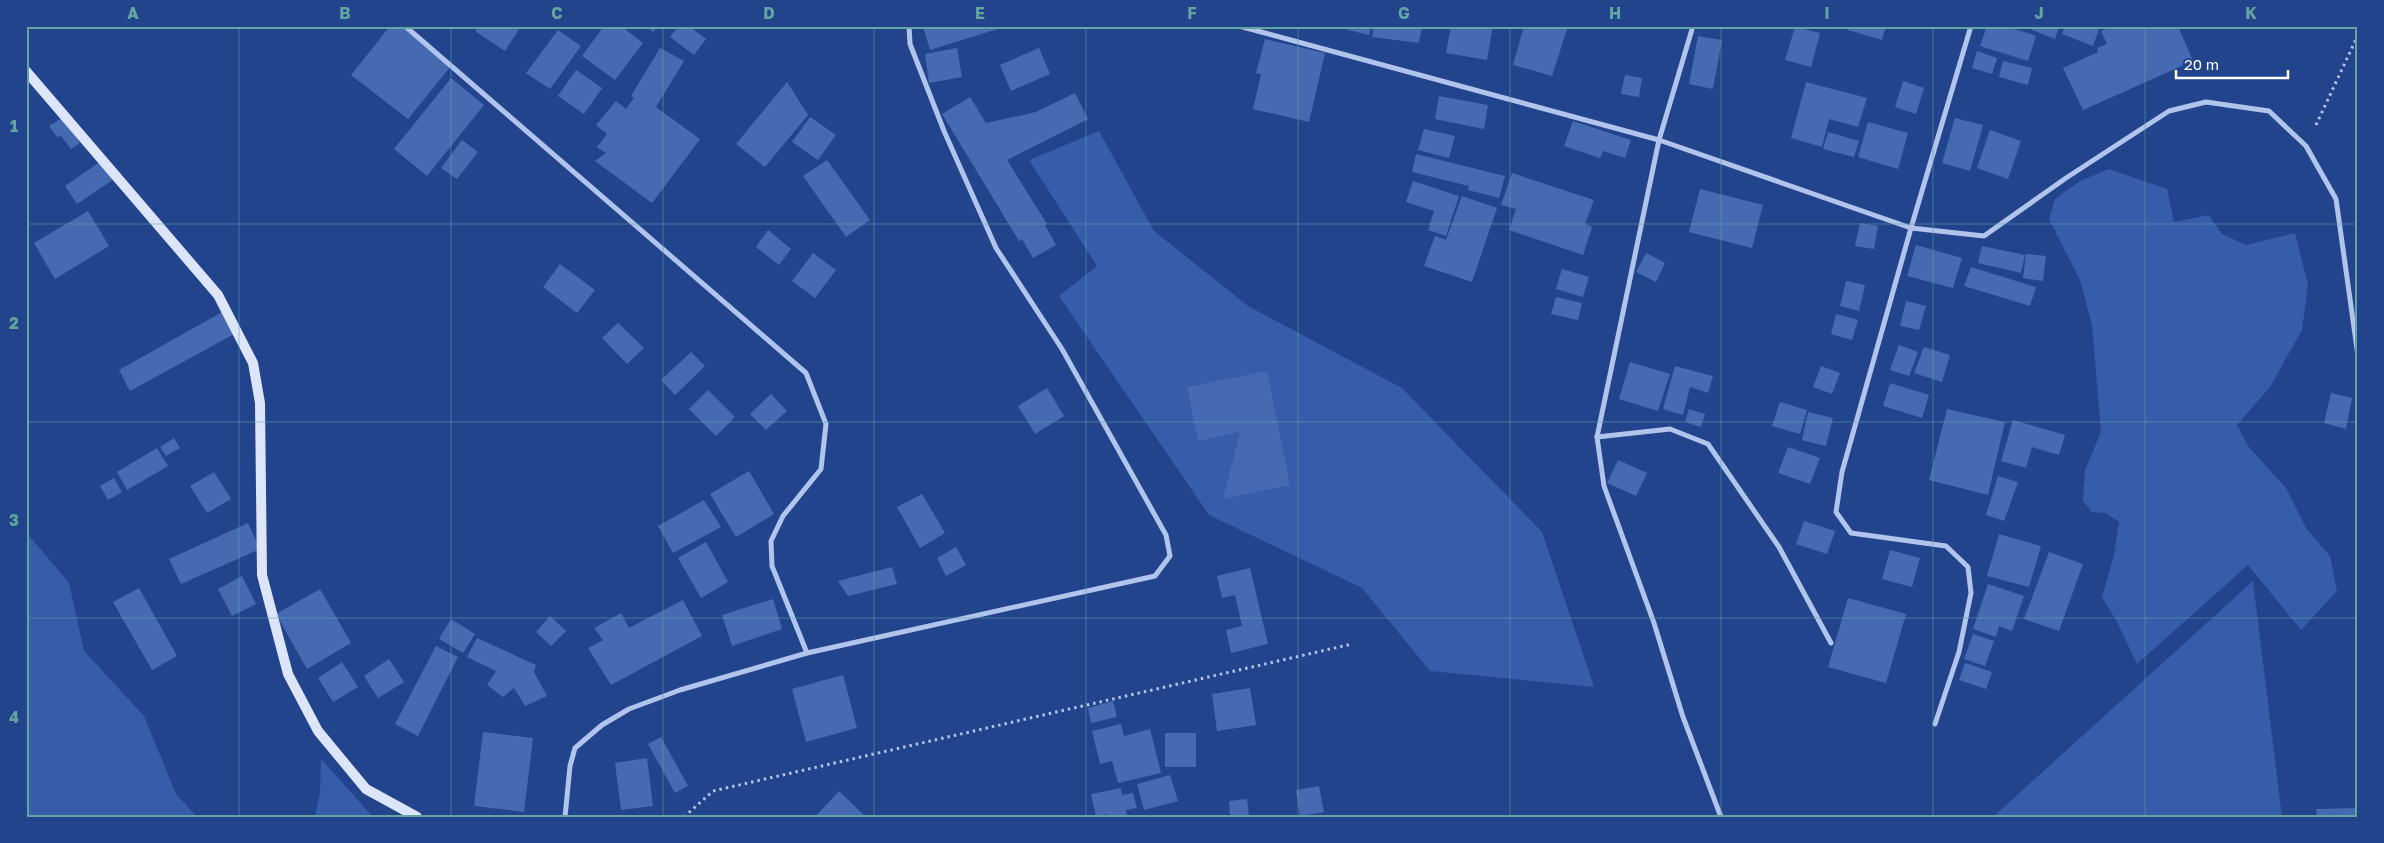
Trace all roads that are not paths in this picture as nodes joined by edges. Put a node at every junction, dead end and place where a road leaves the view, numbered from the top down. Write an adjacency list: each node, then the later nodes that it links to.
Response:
1 (406, 26): 12 (street)
2 (909, 26): 12 (street)
3 (1240, 26): 7 (street)
4 (1693, 26): 7 (street)
5 (1971, 26): 8 (street)
6 (26, 71): 14 (main road)
7 (1659, 140): 8 (street); 10 (street)
8 (1911, 228): 9 (street); 13 (street)
9 (2358, 356)
10 (1597, 437): 11 (street); 16 (street)
11 (1831, 643)
12 (807, 653): 15 (street)
13 (1935, 724)
14 (417, 817)
15 (565, 817)
16 (1721, 817)

